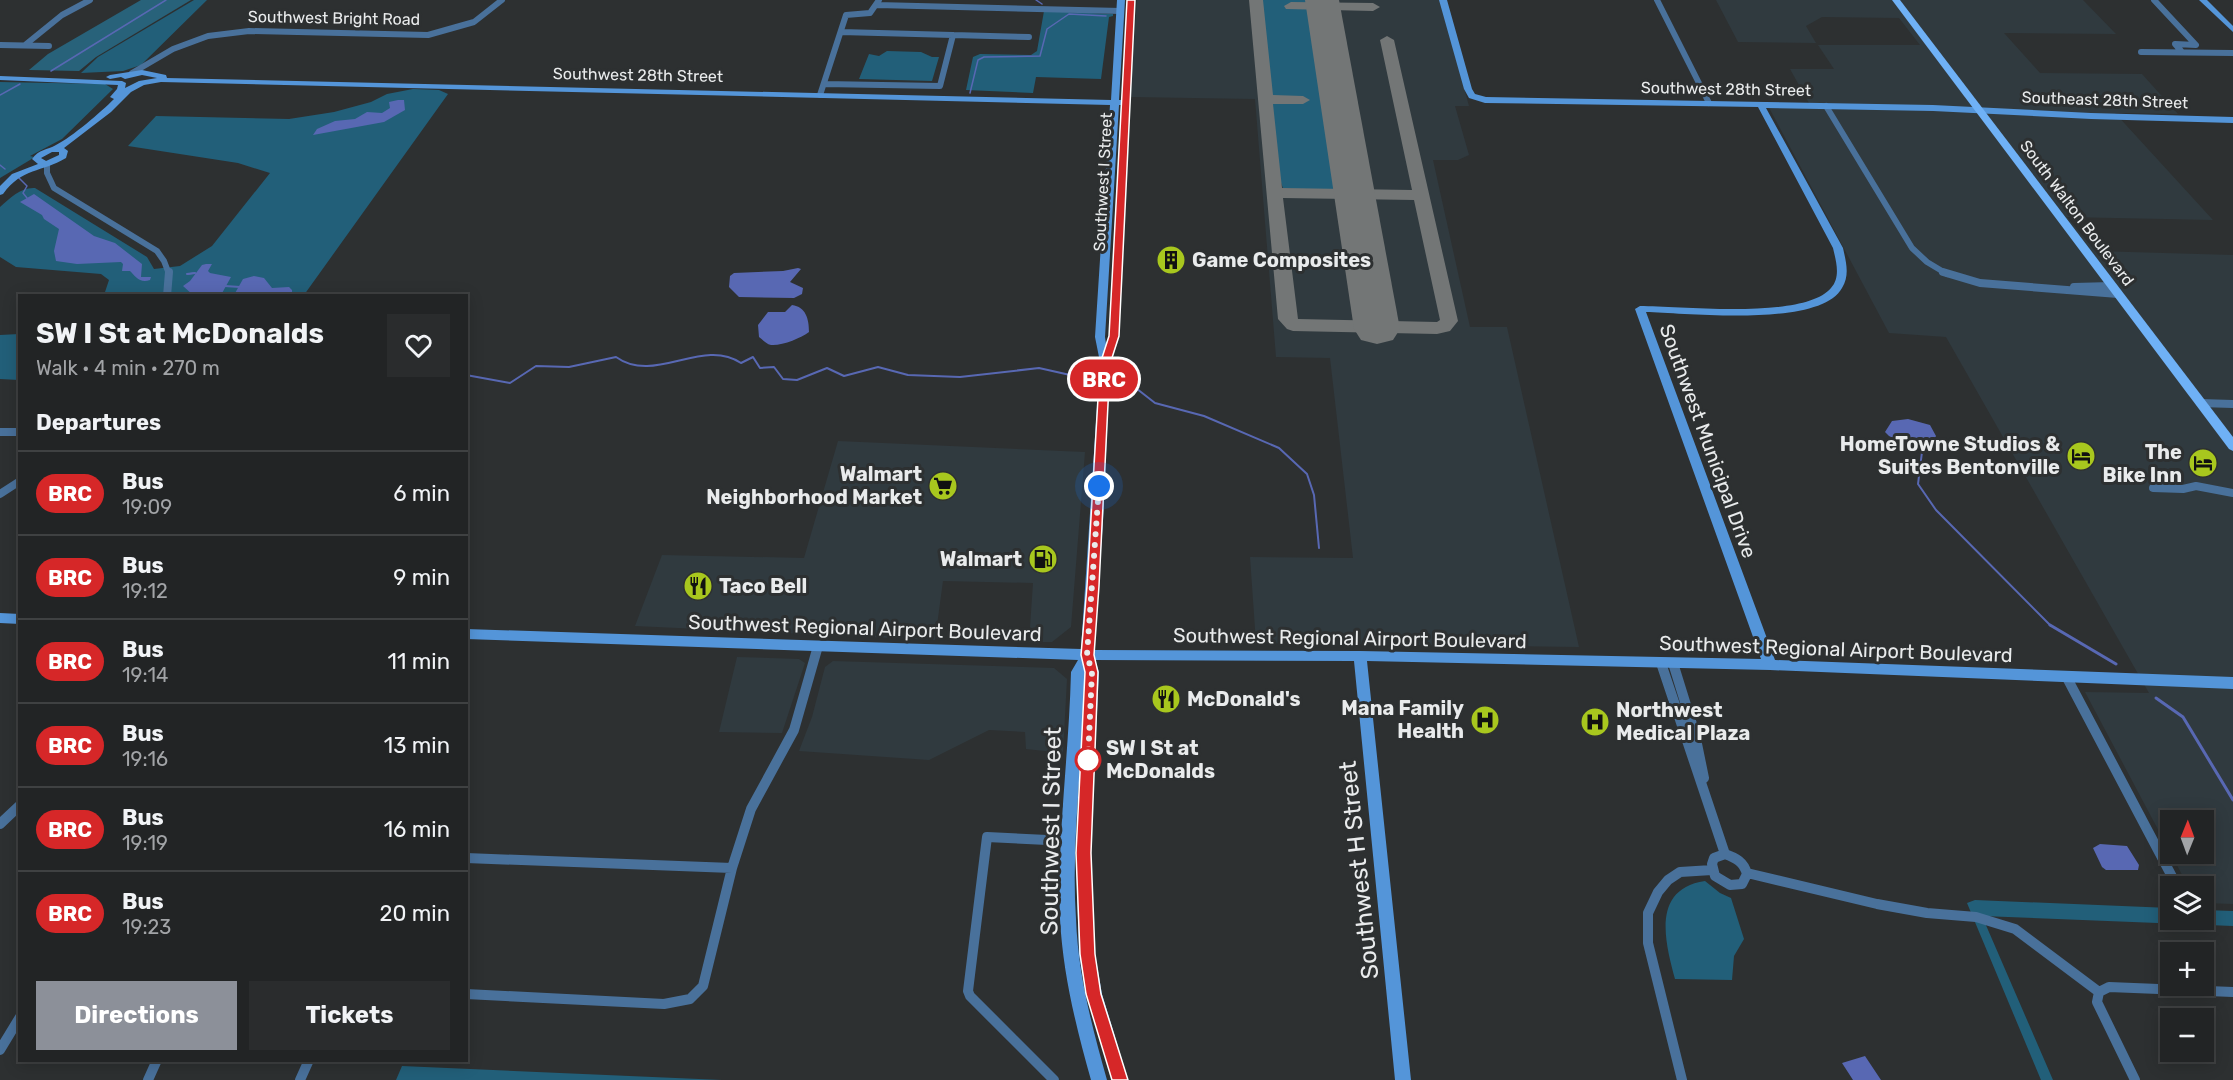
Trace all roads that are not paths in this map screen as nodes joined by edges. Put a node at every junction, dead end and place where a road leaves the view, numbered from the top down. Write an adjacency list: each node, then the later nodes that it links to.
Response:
1 (90, 0): 17 (street)
2 (502, 0): 22 (street, Southwest Bright Road)
3 (1121, 0): 11 (street, Southwest I Street)
4 (1131, 0): 31 (street, Southwest I Street)
5 (1443, 0): 32 (street, Southwest 28th Street)
6 (1657, 0): 32 (street)
7 (1896, 0): 35 (main road, South Walton Boulevard)
8 (2154, 0): 20 (street)
9 (2203, 0): 12 (street)
10 (878, 2): 11 (street); 13 (street)
11 (1121, 11): 31 (street, Southwest I Street)
12 (2233, 30)
13 (841, 32): 14 (street); 29 (street)
14 (953, 35): 15 (street); 29 (street)
15 (1029, 37)
16 (0, 45): 17 (street)
17 (25, 45): 18 (street)
18 (49, 46)
19 (2141, 52): 20 (street)
20 (2182, 52): 21 (street)
21 (2233, 54)
22 (161, 57): 23 (street, Southwest Bright Road); 24 (street, Southwest Bright Road)
23 (132, 73): 24 (street, Southwest 28th Street); 25 (street); 27 (street)
24 (150, 74): 26 (street, Southwest 28th Street); 28 (street)
25 (0, 76): 27 (street)
26 (178, 79): 28 (street, Southwest 28th Street); 30 (street, Southwest 28th Street)
27 (122, 83): 28 (street, Southwest 28th Street); 36 (street)
28 (142, 83): 36 (street)
29 (824, 84): 30 (street)
30 (820, 95): 31 (street, Southwest 28th Street)
31 (1120, 102): 58 (street, Southwest I Street)
32 (1709, 103): 33 (street, Southwest 28th Street)
33 (1760, 104): 34 (street, Southwest 28th Street); 61 (street, Southwest Municipal Drive)
34 (1826, 106): 35 (street, Southwest 28th Street); 43 (street)
35 (1976, 109): 37 (street, Southeast 28th Street); 43 (main road, South Walton Boulevard)
36 (101, 113): 38 (street)
37 (2233, 120)
38 (60, 153): 39 (street); 40 (street)
39 (39, 161): 40 (street); 41 (street); 42 (street)
40 (49, 178): 44 (street)
41 (0, 181)
42 (0, 192)
43 (2115, 290): 45 (main road, South Walton Boulevard)
44 (167, 294)
45 (2200, 403): 46 (street); 49 (main road, South Walton Boulevard)
46 (2233, 404)
47 (0, 432): 48 (street)
48 (18, 432)
49 (2233, 446)
50 (18, 482): 53 (street)
51 (2153, 488): 52 (street)
52 (2233, 493)
53 (0, 494)
54 (0, 618): 55 (street)
55 (18, 619)
56 (468, 634): 57 (street, Southwest Regional Airport Boulevard)
57 (818, 646): 58 (street, Southwest Regional Airport Boulevard); 69 (street)
58 (1087, 655): 59 (street, Southwest Regional Airport Boulevard); 66 (street, Southwest I Street); 84 (street, Southwest I Street)
59 (1360, 656): 60 (street, Southwest Regional Airport Boulevard); 85 (street, Southwest H Street)
60 (1667, 663): 61 (street, Southwest Regional Airport Boulevard); 67 (street)
61 (1770, 665): 62 (street, Southwest Regional Airport Boulevard)
62 (2066, 676): 63 (street, Southwest Regional Airport Boulevard); 72 (street)
63 (2233, 683)
64 (18, 808): 65 (street)
65 (0, 824)
66 (1068, 841): 82 (street); 83 (street, Southwest I Street)
67 (1725, 854): 70 (street); 71 (street)
68 (468, 858): 69 (street)
69 (732, 868): 75 (street)
70 (1712, 870): 71 (street); 86 (street)
71 (1747, 873): 73 (street)
72 (2172, 876)
73 (2099, 992): 74 (street); 87 (street)
74 (2233, 992)
75 (468, 994)
76 (18, 1020): 77 (street)
77 (0, 1050)
78 (157, 1062): 80 (street)
79 (308, 1062): 81 (street)
80 (147, 1080)
81 (300, 1080)
82 (1054, 1080)
83 (1099, 1080)
84 (1120, 1080)
85 (1403, 1080)
86 (1682, 1080)
87 (2134, 1080)

